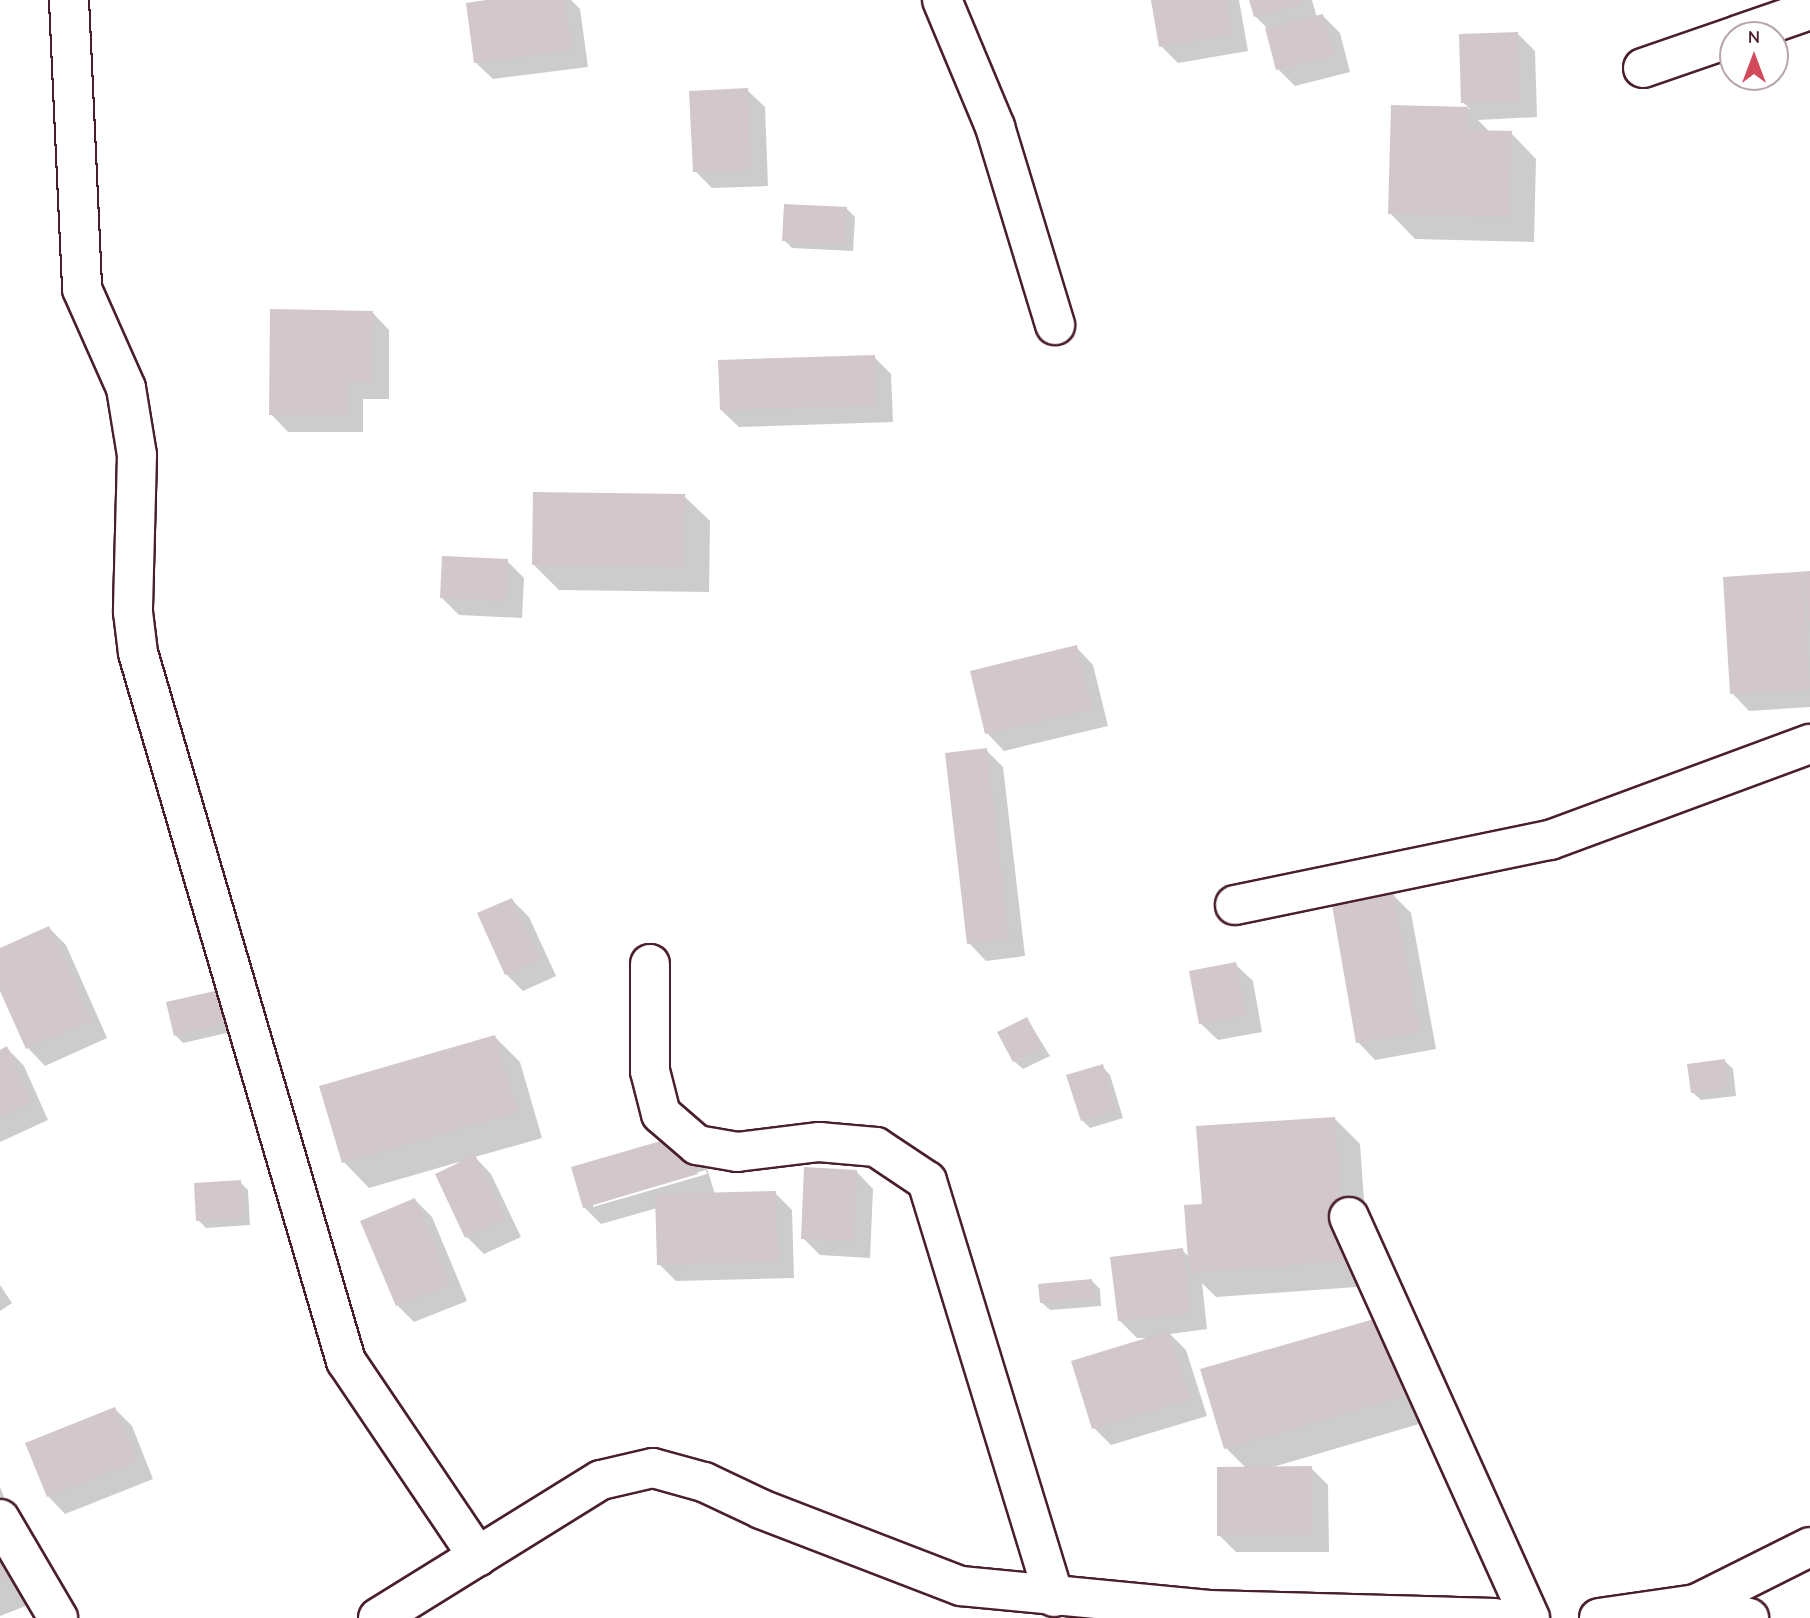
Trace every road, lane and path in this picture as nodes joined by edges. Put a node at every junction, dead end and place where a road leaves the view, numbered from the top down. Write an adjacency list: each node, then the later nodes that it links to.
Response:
1 (69, 0): 14 (street)
2 (942, 0): 7 (street)
3 (1810, 10): 4 (street)
4 (1778, 21)
5 (1719, 42): 6 (street)
6 (1643, 68)
7 (1055, 325)
8 (1810, 744): 9 (street)
9 (1235, 905)
10 (650, 964): 15 (street)
11 (1349, 1217): 20 (street)
12 (0, 1519): 17 (street)
13 (1810, 1548): 16 (street)
14 (478, 1557): 15 (street); 18 (street)
15 (1054, 1597): 19 (street)
16 (1696, 1604): 21 (street); 22 (street)
17 (58, 1618)
18 (378, 1618)
19 (1495, 1618)
20 (1530, 1618)
21 (1599, 1618)
22 (1749, 1618)

